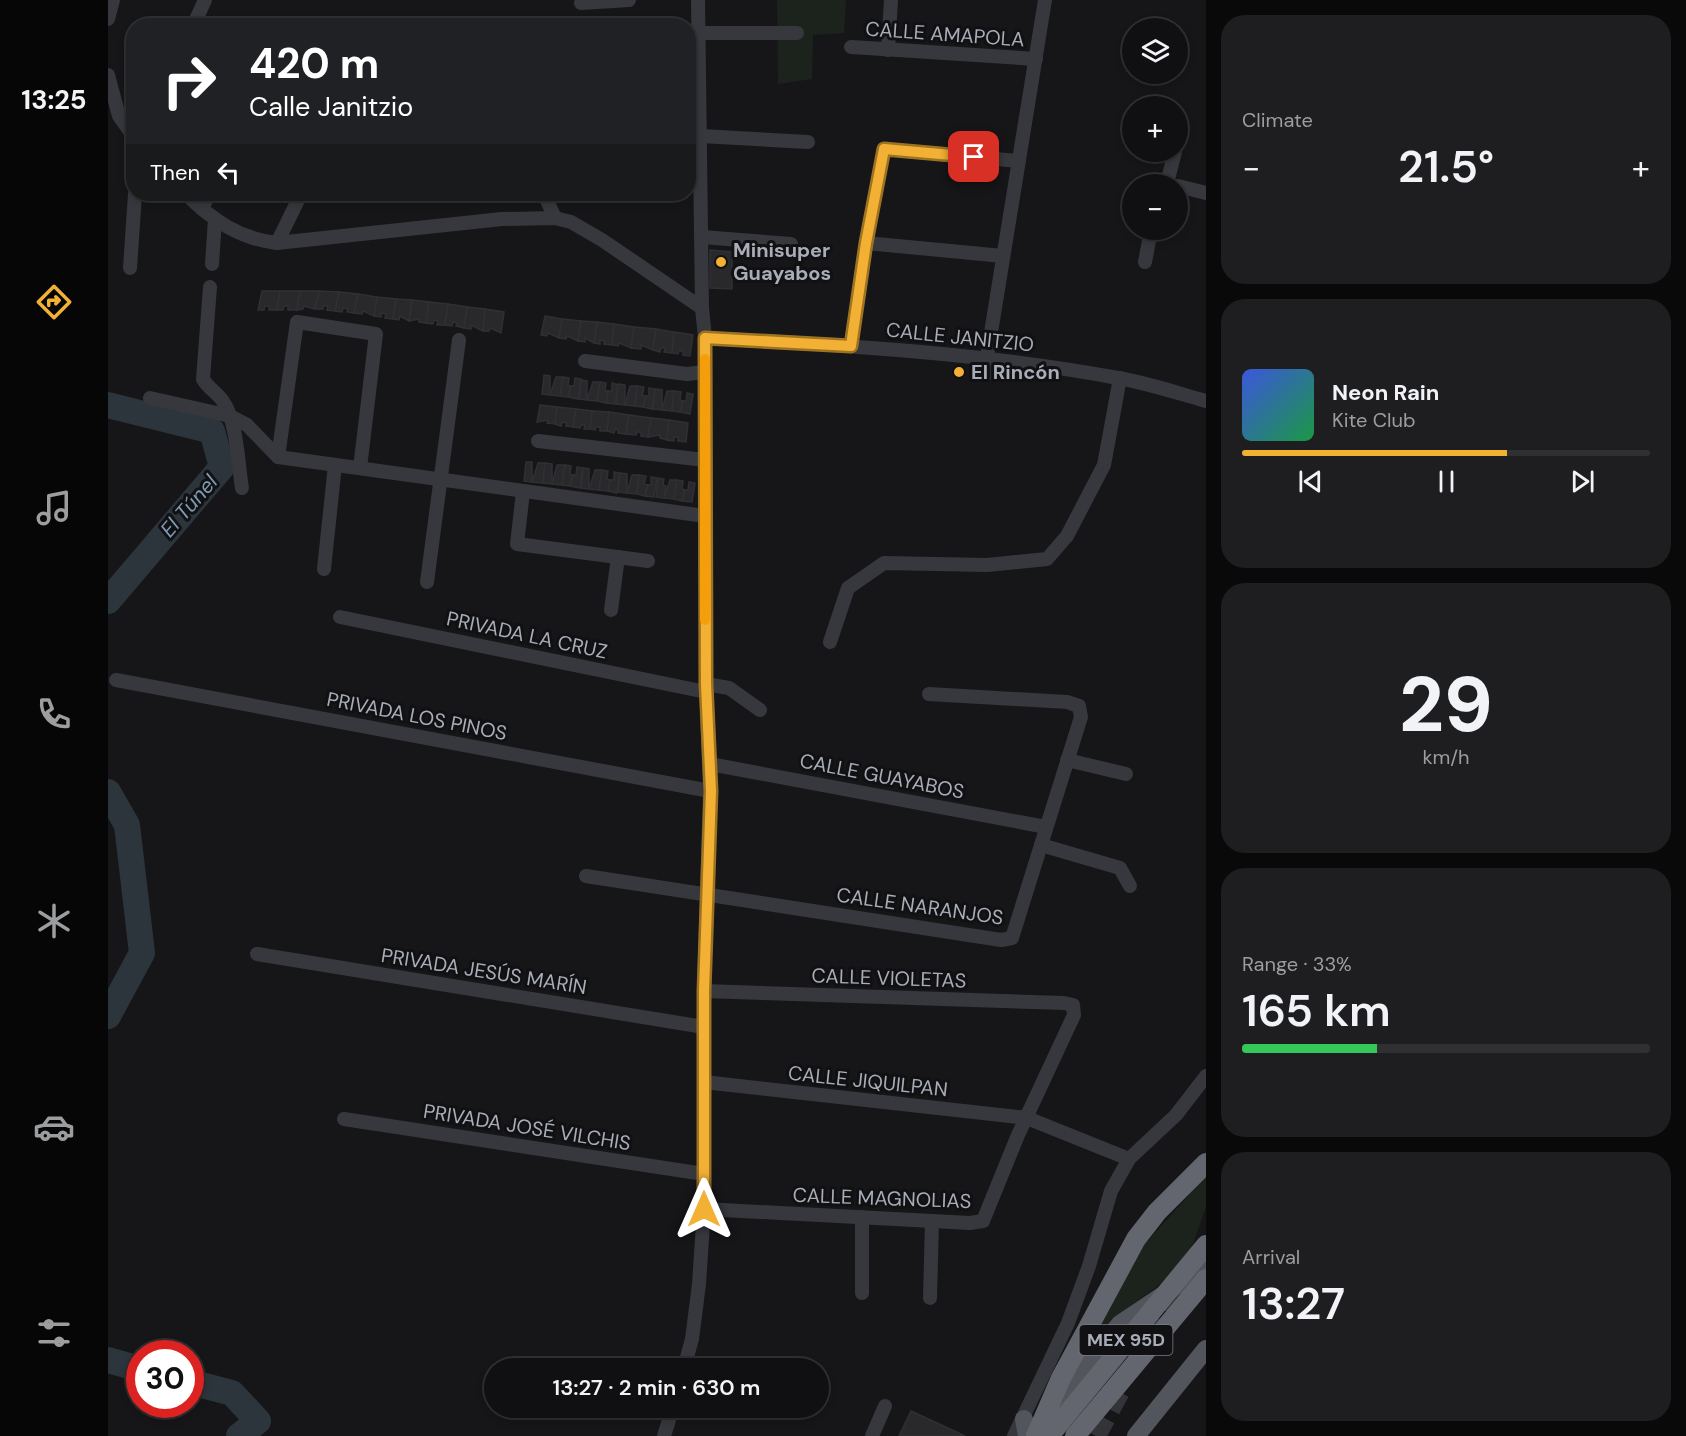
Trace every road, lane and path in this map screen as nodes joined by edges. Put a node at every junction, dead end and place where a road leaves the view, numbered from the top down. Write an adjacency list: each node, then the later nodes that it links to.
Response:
1 (113, 0): 8 (street)
2 (205, 0): 9 (street)
3 (629, 0): 7 (street)
4 (698, 0): 11 (street)
5 (891, 0): 14 (street)
6 (1045, 0): 16 (street)
7 (581, 3)
8 (108, 14): 10 (street)
9 (197, 18)
10 (108, 19)
11 (699, 33): 12 (street); 15 (street)
12 (798, 33)
13 (850, 47): 14 (street, CALLE AMAPOLA)
14 (888, 50): 16 (street, CALLE AMAPOLA)
15 (696, 59)
16 (1036, 59): 23 (street)
17 (108, 75): 19 (street)
18 (696, 94): 20 (street)
19 (126, 126)
20 (701, 136): 21 (street); 22 (street)
21 (808, 142)
22 (696, 149)
23 (1019, 161): 38 (street); 40 (street)
24 (696, 164): 35 (street)
25 (1188, 188): 26 (street)
26 (1206, 193)
27 (135, 201): 43 (street)
28 (193, 201): 32 (street)
29 (206, 201): 32 (street)
30 (298, 201): 37 (street)
31 (547, 201): 33 (street)
32 (202, 209): 34 (street)
33 (555, 218): 37 (street); 45 (street)
34 (215, 219): 37 (street); 42 (street)
35 (702, 237): 39 (street); 45 (street)
36 (1149, 240): 41 (street)
37 (277, 243)
38 (866, 243): 40 (street); 48 (street)
39 (791, 244)
40 (1003, 256): 49 (street)
41 (1145, 262)
42 (212, 264)
43 (130, 268)
44 (210, 287): 55 (street)
45 (702, 308): 46 (street)
46 (705, 338): 48 (street, CALLE JANITZIO); 51 (street)
47 (459, 340): 61 (street)
48 (851, 346): 49 (street, CALLE JANITZIO)
49 (987, 357): 52 (street, CALLE JANITZIO)
50 (585, 361): 51 (street)
51 (704, 372): 58 (street)
52 (1120, 378): 54 (street, CALLE JANITZIO); 71 (street)
53 (150, 398): 55 (street)
54 (1206, 401)
55 (230, 416): 57 (street); 62 (street)
56 (538, 441): 58 (street)
57 (279, 457): 59 (street); 60 (street)
58 (705, 460): 64 (street)
59 (335, 465): 60 (street); 67 (street)
60 (360, 468): 61 (street)
61 (440, 479): 63 (street); 68 (street)
62 (242, 488)
63 (522, 492): 64 (street); 65 (street)
64 (705, 516): 73 (street)
65 (618, 557): 66 (street); 69 (street)
66 (648, 561)
67 (324, 569)
68 (427, 582)
69 (611, 610)
70 (340, 617): 73 (street, PRIVADA LA CRUZ)
71 (830, 642)
72 (116, 680): 79 (street, PRIVADA LOS PINOS)
73 (706, 688): 75 (street, PRIVADA LA CRUZ); 77 (street)
74 (929, 694): 76 (street, CALLE NARANJOS)
75 (760, 710)
76 (1067, 760): 78 (street); 80 (street, CALLE NARANJOS)
77 (710, 764): 79 (street); 80 (street, CALLE GUAYABOS)
78 (1126, 774)
79 (711, 791): 84 (street)
80 (1046, 827): 81 (street, CALLE NARANJOS)
81 (1041, 846): 83 (street); 84 (street, CALLE NARANJOS)
82 (586, 876): 84 (street)
83 (1130, 886)
84 (708, 893): 86 (street)
85 (257, 954): 87 (street, PRIVADA JESÚS MARÍN)
86 (704, 991): 87 (street); 90 (street, CALLE VIOLETAS)
87 (704, 1027): 89 (street)
88 (1206, 1076): 92 (street)
89 (704, 1082): 90 (street, CALLE JIQUILPAN); 94 (street)
90 (1027, 1118): 92 (street, CALLE JIQUILPAN); 97 (street, CALLE MAGNOLIAS)
91 (344, 1119): 94 (street, PRIVADA JOSÉ VILCHIS)
92 (1129, 1159): 106 (street)
93 (1206, 1163): 110 (highway)
94 (704, 1174): 95 (street)
95 (704, 1209): 96 (street, CALLE MAGNOLIAS); 103 (street)
96 (862, 1217): 97 (street, CALLE MAGNOLIAS); 100 (street)
97 (932, 1221): 101 (street)
98 (1206, 1232): 99 (highway)
99 (1202, 1261): 111 (main road); 112 (highway, MEX 95D, bridge); 113 (highway, MEX 95D, bridge)
100 (862, 1293)
101 (930, 1298)
102 (1206, 1349): 114 (main road)
103 (687, 1358)
104 (885, 1406): 108 (street)
105 (670, 1418): 107 (street)
106 (1025, 1428): 109 (street)
107 (664, 1436)
108 (872, 1436)
109 (1014, 1436)
110 (1036, 1436)
111 (1041, 1436)
112 (1048, 1436)
113 (1075, 1436)
114 (1136, 1436)

